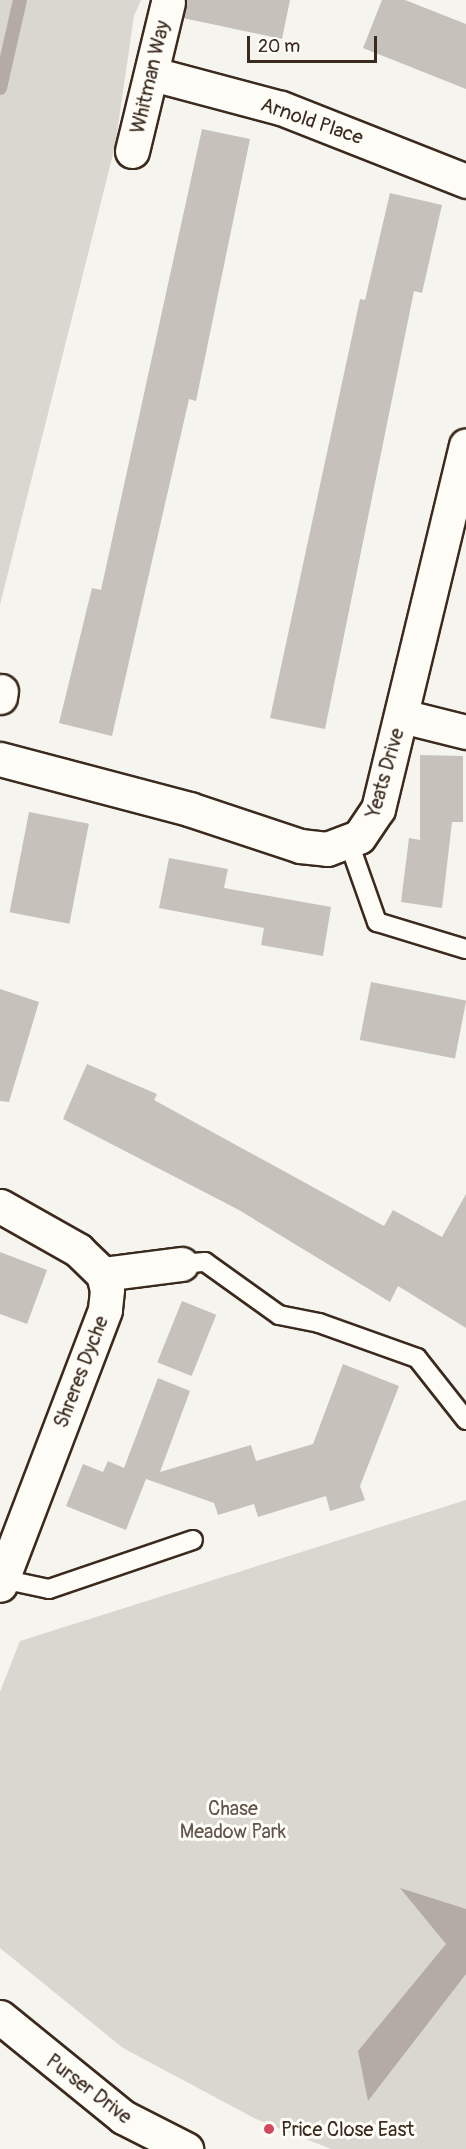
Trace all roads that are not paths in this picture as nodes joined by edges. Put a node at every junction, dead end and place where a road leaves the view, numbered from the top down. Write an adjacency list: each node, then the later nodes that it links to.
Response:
1 (168, 2): 2 (street, Whitman Way)
2 (153, 74): 3 (street, Whitman Way); 4 (street, Arnold Place)
3 (132, 152)
4 (466, 181)
5 (466, 446): 6 (street, Yeats Drive)
6 (402, 716): 7 (street); 9 (street, Yeats Drive)
7 (466, 732)
8 (0, 759): 9 (street)
9 (349, 843): 10 (lane)
10 (466, 949)
11 (0, 1206): 13 (street)
12 (182, 1264): 13 (street); 14 (lane)
13 (103, 1274): 16 (street, Shreres Dyche)
14 (466, 1420)
15 (194, 1540): 16 (lane)
16 (1, 1582)
17 (0, 2017): 18 (street, Purser Drive)
18 (186, 2149)

